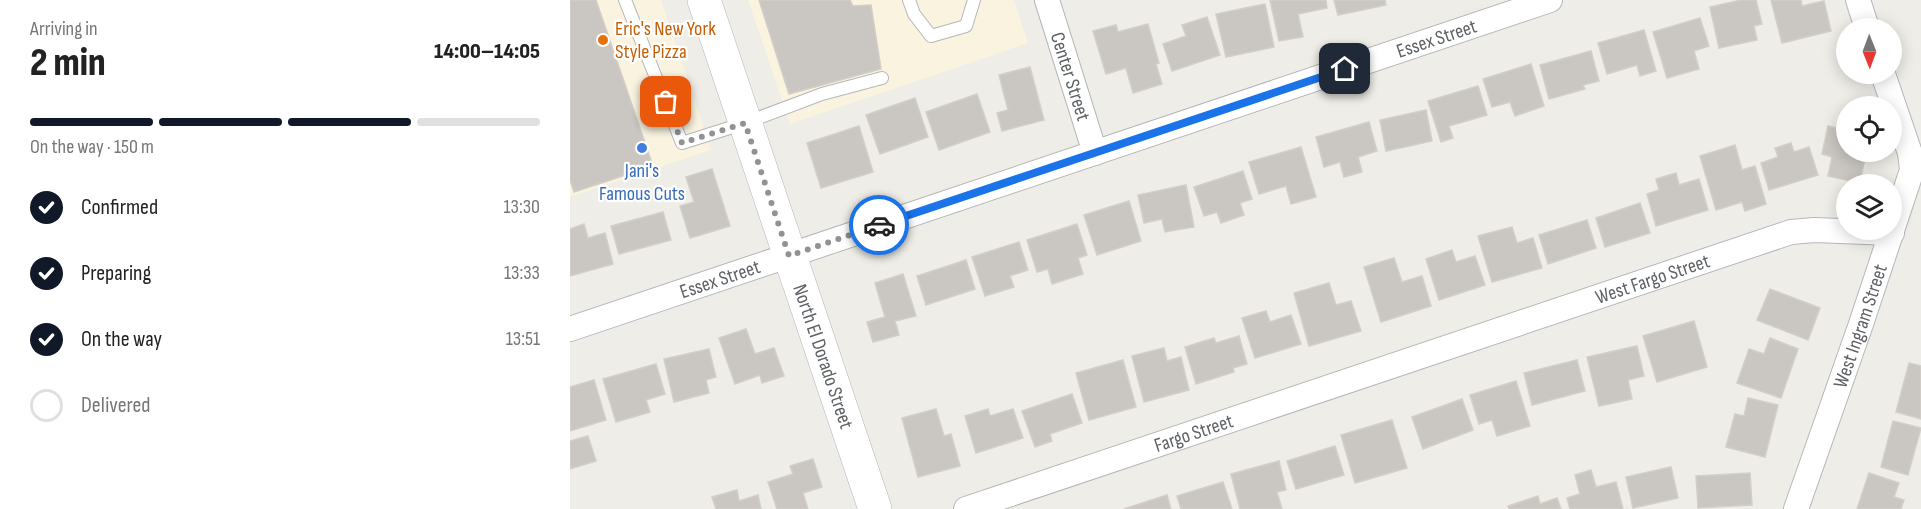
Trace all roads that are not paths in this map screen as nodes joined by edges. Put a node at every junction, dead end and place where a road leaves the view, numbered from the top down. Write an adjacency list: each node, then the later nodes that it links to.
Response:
1 (625, 0): 11 (lane)
2 (704, 0): 11 (main road, North El Dorado Street)
3 (909, 0): 4 (lane)
4 (974, 0)
5 (1047, 0): 12 (street, Center Street)
6 (1550, 0): 12 (street, Essex Street)
7 (1858, 0): 8 (street)
8 (1864, 18)
9 (882, 78): 11 (lane)
10 (1886, 84): 13 (street, West Ingram Street)
11 (745, 123): 16 (main road, North El Dorado Street)
12 (1095, 153): 16 (street, Essex Street)
13 (1902, 202)
14 (1836, 231): 18 (street, West Fargo Street)
15 (1890, 240): 21 (street, West Ingram Street)
16 (789, 256): 17 (street, Essex Street); 19 (main road, North El Dorado Street)
17 (570, 329)
18 (1420, 356): 20 (street, Fargo Street)
19 (875, 509)
20 (966, 509)
21 (1796, 509)

